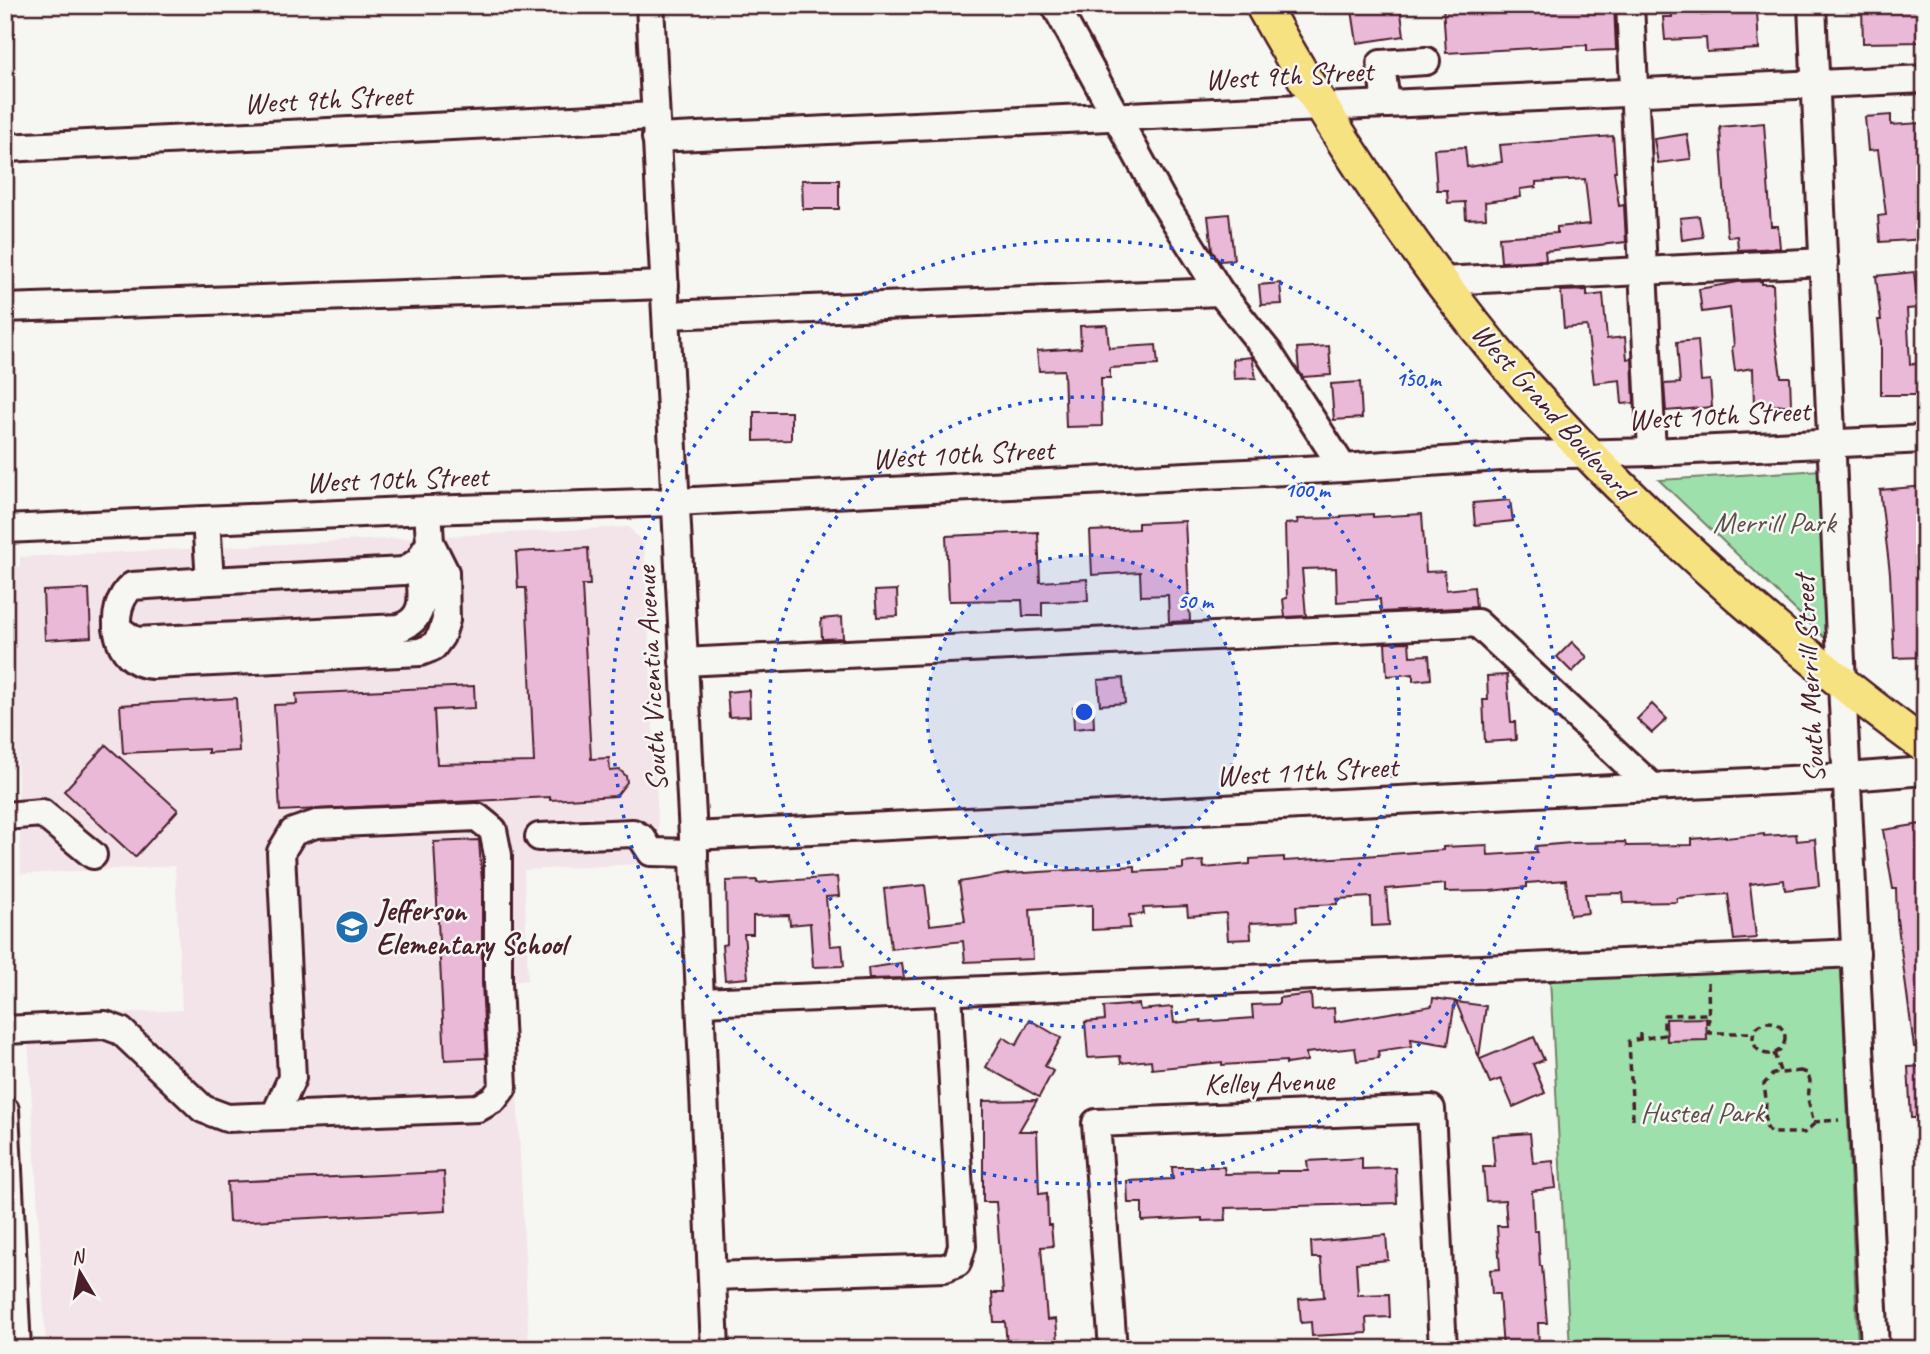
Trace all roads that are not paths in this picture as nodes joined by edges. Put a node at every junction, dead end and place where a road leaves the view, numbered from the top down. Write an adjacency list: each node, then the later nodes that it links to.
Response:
1 (650, 5): 13 (street, South Vicentia Avenue)
2 (1055, 5): 12 (street)
3 (1262, 5): 11 (main road, West Grand Boulevard)
4 (1630, 5): 9 (street)
5 (1812, 5): 8 (street, South Merrill Street)
6 (1426, 61): 10 (street)
7 (1925, 79): 8 (street, West 9th Street)
8 (1816, 84): 9 (street, West 9th Street); 15 (street, South Merrill Street)
9 (1634, 93): 10 (street, West 9th Street); 16 (street)
10 (1386, 104): 11 (street, West 9th Street)
11 (1322, 107): 12 (street, West 9th Street); 17 (main road, West Grand Boulevard)
12 (1115, 117): 13 (street, West 9th Street); 19 (street)
13 (655, 127): 14 (street, West 9th Street); 18 (street, South Vicentia Avenue)
14 (5, 148)
15 (1824, 262): 16 (street); 23 (street, South Merrill Street)
16 (1643, 270): 17 (street); 24 (street)
17 (1441, 281): 25 (main road, West Grand Boulevard)
18 (665, 285): 20 (street); 21 (street, South Vicentia Avenue)
19 (1220, 292): 21 (street); 26 (street)
20 (5, 308)
21 (667, 315): 27 (street, South Vicentia Avenue)
22 (1925, 439): 23 (street, West 10th Street)
23 (1832, 444): 24 (street, West 10th Street); 34 (street, South Merrill Street)
24 (1652, 452): 25 (street, West 10th Street)
25 (1587, 454): 26 (street, West 10th Street); 34 (main road, West Grand Boulevard)
26 (1343, 468): 27 (street, West 10th Street)
27 (675, 502): 28 (street, West 10th Street); 33 (street, South Vicentia Avenue)
28 (428, 510): 29 (street, West 10th Street); 31 (street)
29 (206, 520): 30 (street, West 10th Street); 32 (street)
30 (5, 529)
31 (425, 551): 32 (street); 32 (street)
32 (210, 581)
33 (683, 662): 38 (street); 41 (street, South Vicentia Avenue)
34 (1842, 684): 35 (main road, West Grand Boulevard); 37 (street, South Merrill Street)
35 (1925, 746)
36 (1925, 771): 37 (street, West 11th Street)
37 (1848, 777): 38 (street, West 11th Street); 43 (street, South Merrill Street)
38 (1652, 787): 41 (street, West 11th Street)
39 (5, 816): 42 (street)
40 (539, 838): 41 (street, West 11th Street)
41 (694, 845): 45 (street, South Vicentia Avenue)
42 (93, 855)
43 (1856, 953): 44 (street); 56 (street, South Merrill Street)
44 (948, 992): 45 (street); 51 (street)
45 (701, 1002): 51 (street, South Vicentia Avenue)
46 (5, 1030): 48 (street)
47 (5, 1110): 49 (street)
48 (275, 1115): 48 (street)
49 (6, 1125): 50 (street)
50 (10, 1270): 52 (street)
51 (713, 1276): 53 (street, South Vicentia Avenue)
52 (18, 1349)
53 (715, 1349)
54 (1113, 1349): 55 (street, Kelley Avenue)
55 (1443, 1349)
56 (1875, 1349)

